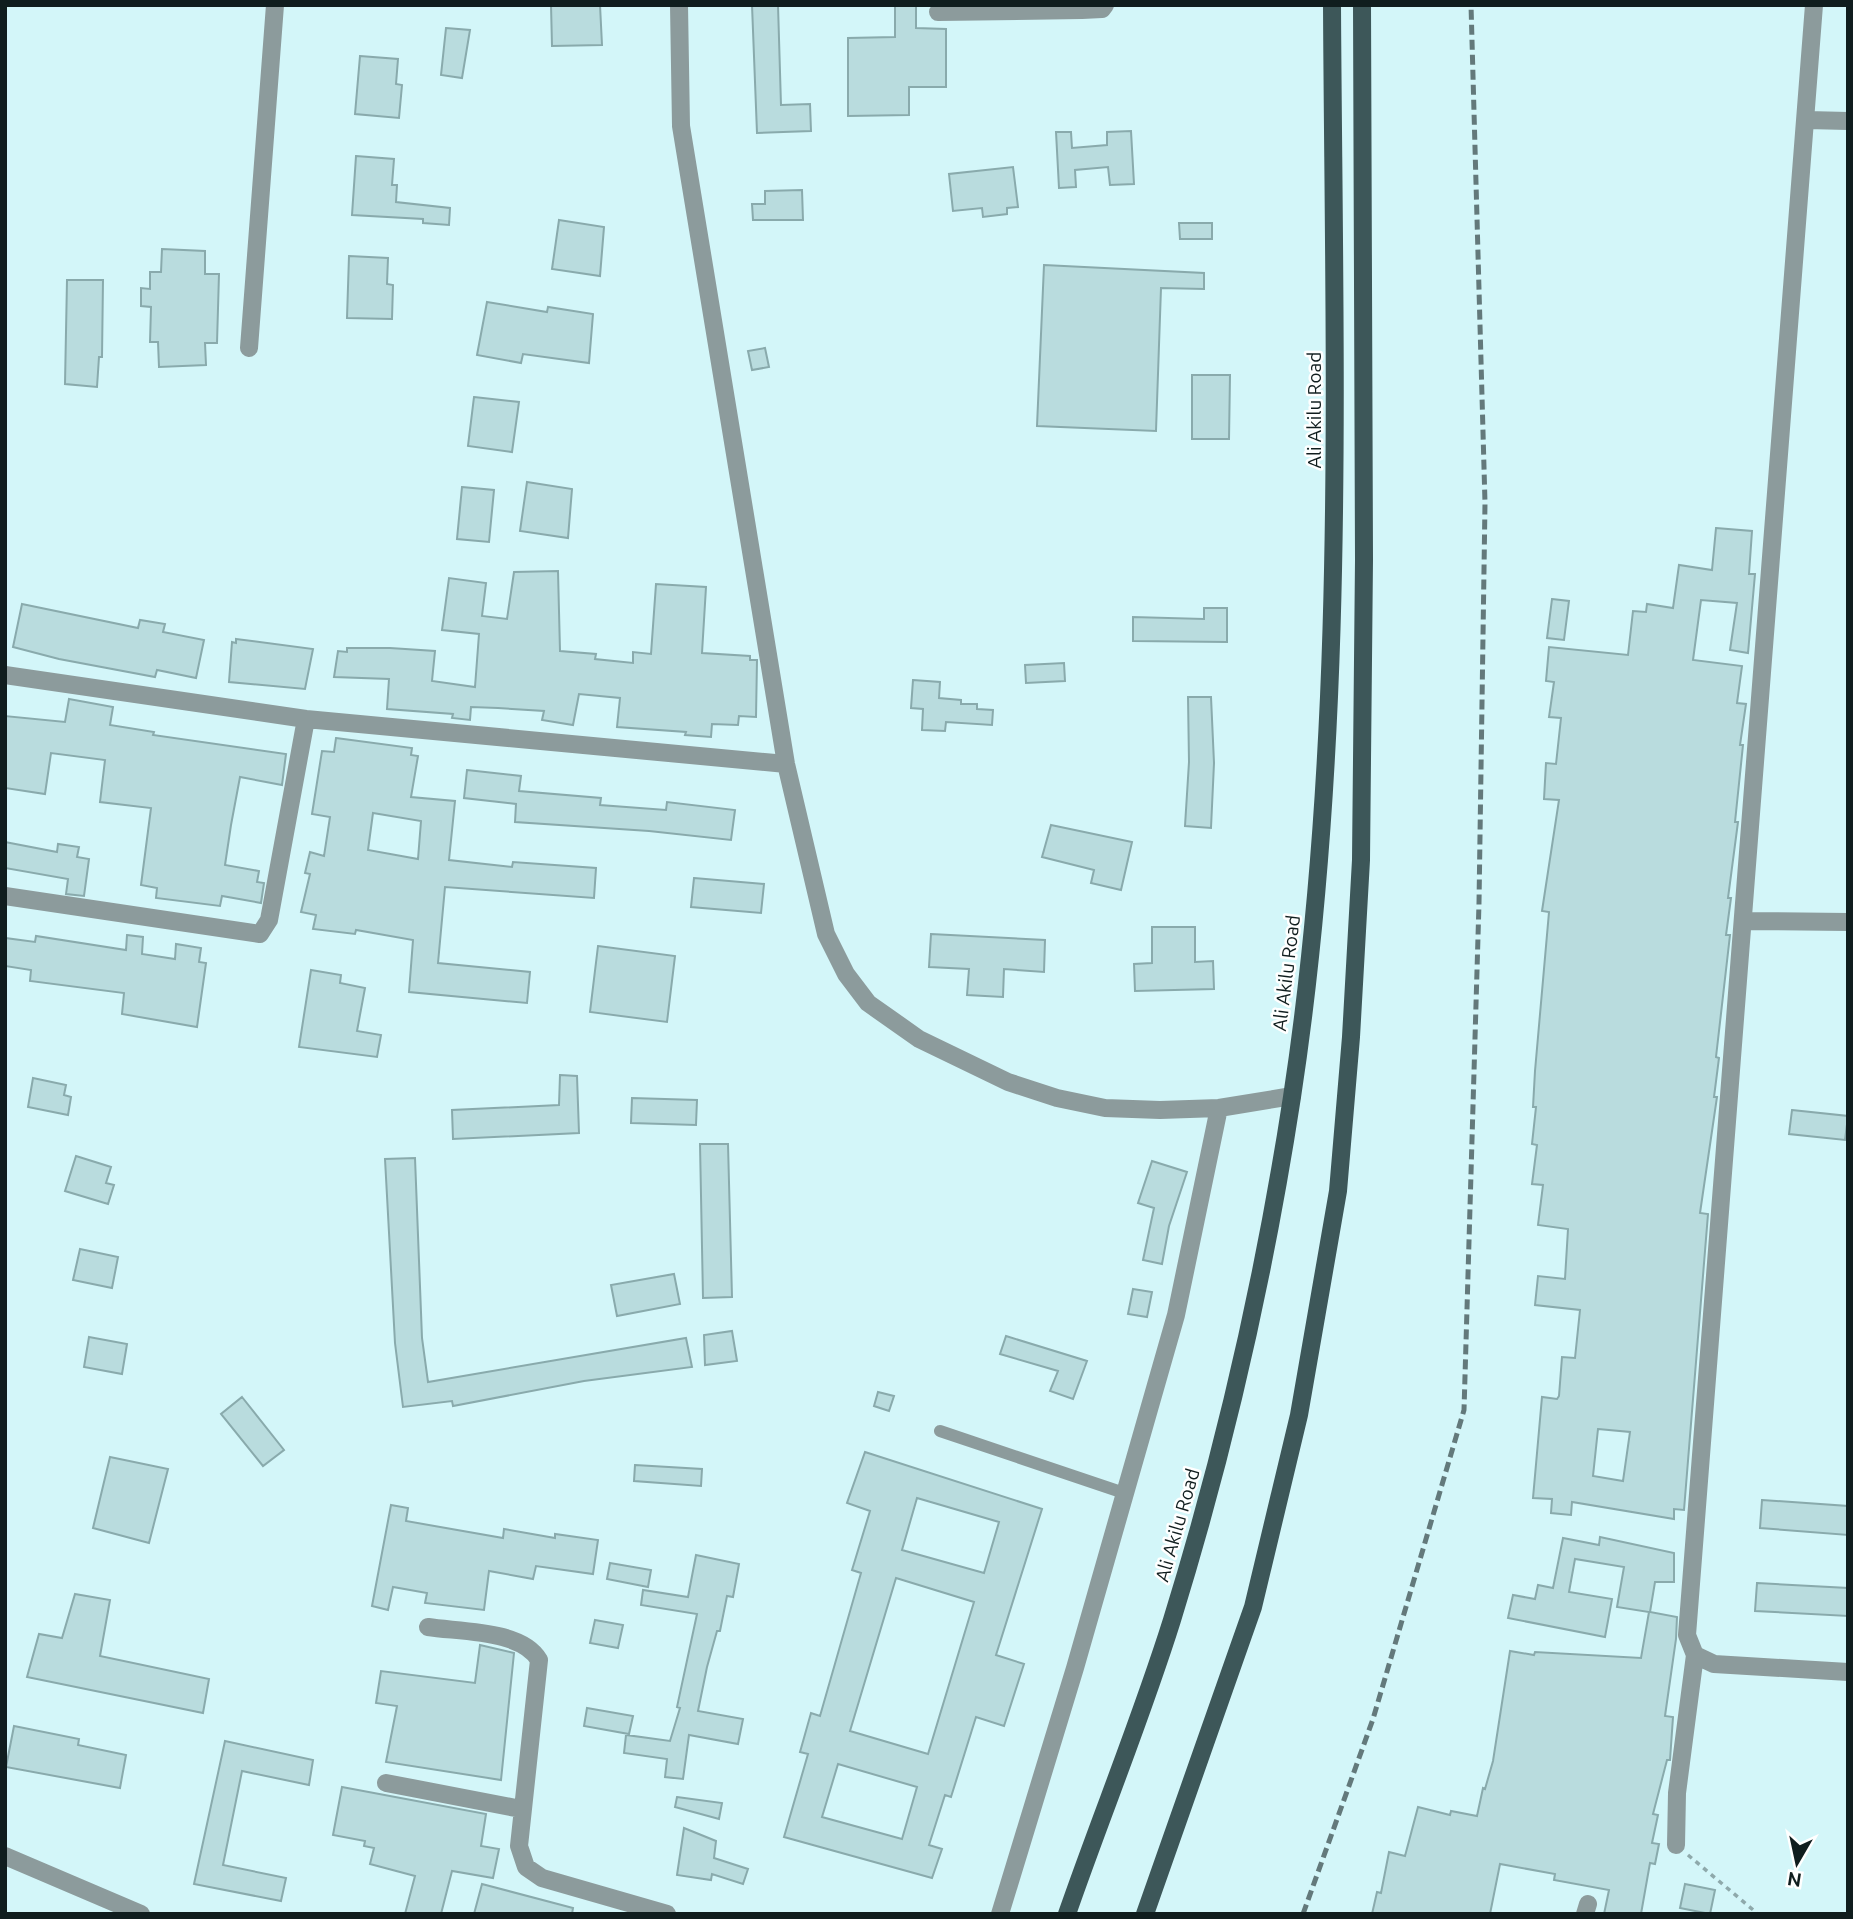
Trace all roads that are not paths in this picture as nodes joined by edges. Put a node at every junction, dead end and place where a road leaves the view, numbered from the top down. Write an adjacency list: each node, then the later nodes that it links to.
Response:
1 (275, 5): 10 (street)
2 (679, 5): 13 (street)
3 (1105, 5): 7 (street)
4 (1332, 5): 17 (main road, Ali Akilu Road)
5 (1362, 5): 32 (main road)
6 (1814, 5): 8 (street)
7 (939, 12)
8 (1807, 120): 9 (street); 15 (street)
9 (1848, 121)
10 (249, 348)
11 (5, 675): 12 (street)
12 (306, 719): 13 (street); 14 (street)
13 (786, 764): 18 (street)
14 (5, 896)
15 (1742, 921): 16 (street); 22 (street)
16 (1848, 922)
17 (1292, 1096): 18 (street); 31 (main road, Ali Akilu Road)
18 (1219, 1108): 20 (street)
19 (940, 1431): 20 (lane)
20 (1124, 1493): 30 (street)
21 (428, 1627): 25 (street)
22 (1695, 1655): 23 (street); 26 (street)
23 (1848, 1672)
24 (386, 1783): 25 (street)
25 (521, 1809): 29 (street)
26 (1676, 1845)
27 (5, 1856): 28 (street)
28 (141, 1914)
29 (667, 1914)
30 (999, 1914)
31 (1067, 1914)
32 (1145, 1914)

